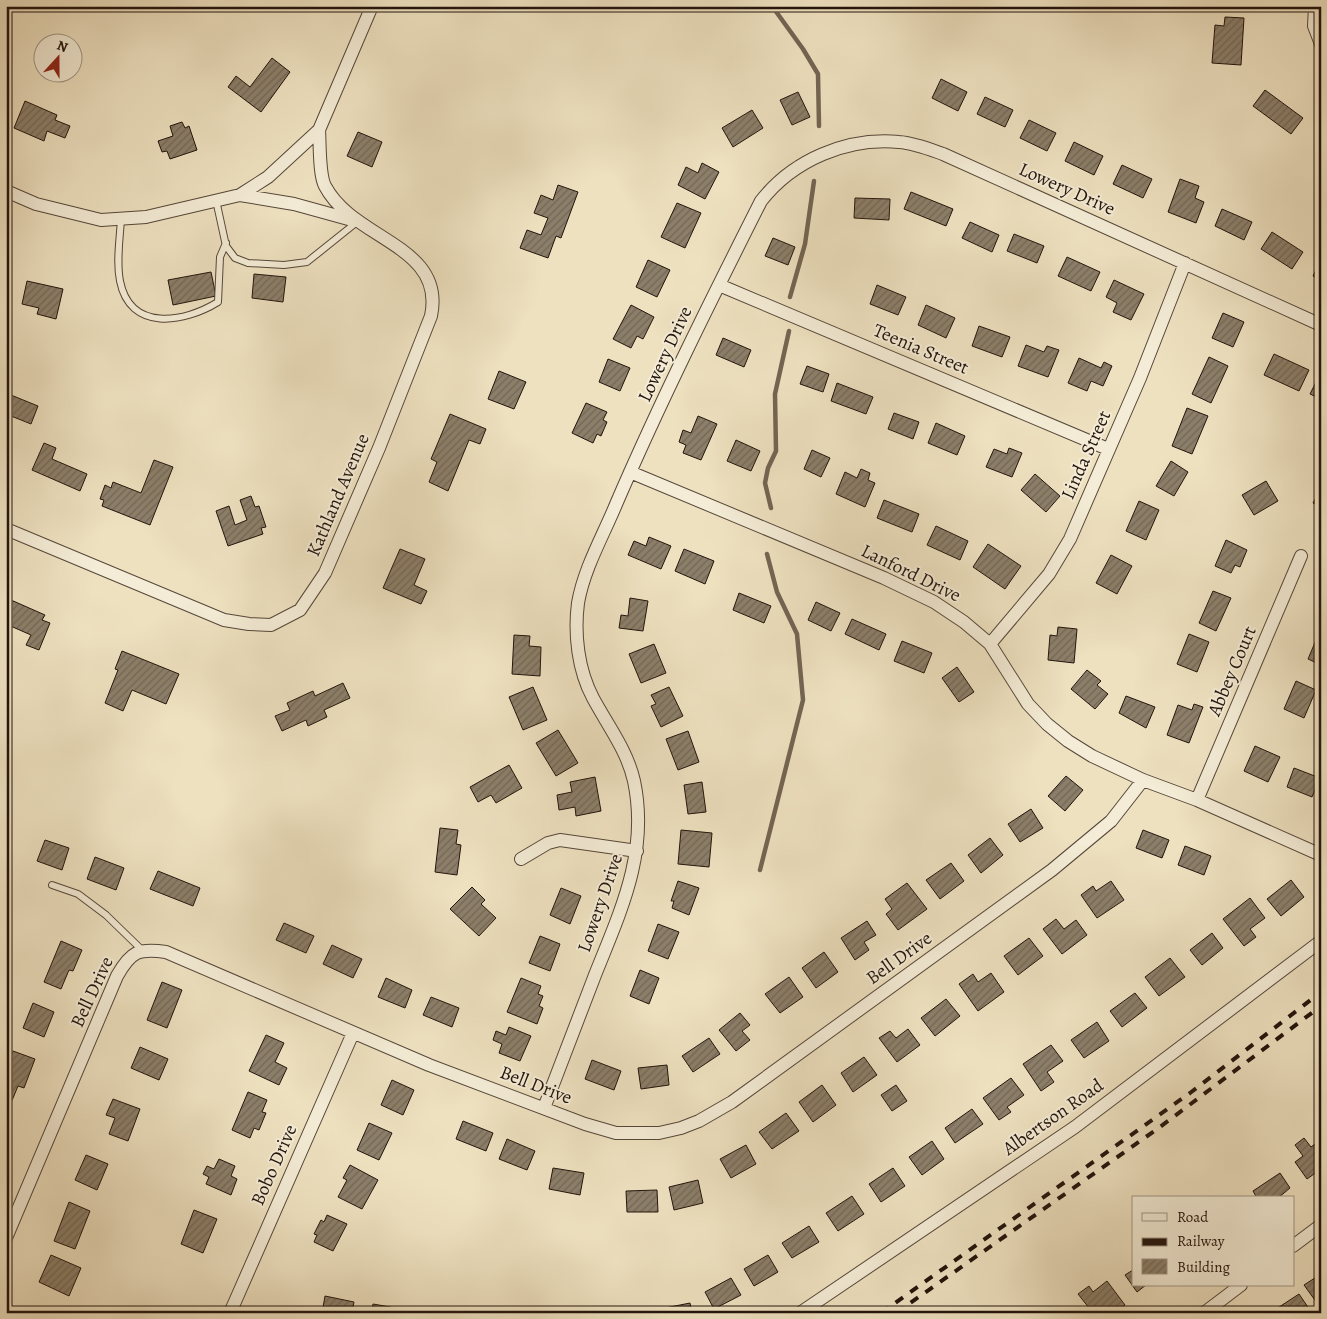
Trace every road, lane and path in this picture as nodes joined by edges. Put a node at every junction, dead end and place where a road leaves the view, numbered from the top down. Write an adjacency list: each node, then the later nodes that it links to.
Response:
1 (372, 6): 4 (street)
2 (1315, 6): 3 (street)
3 (1321, 44)
4 (318, 130): 6 (street); 9 (street, Kathland Avenue)
5 (6, 191): 8 (street)
6 (240, 195): 7 (street); 9 (street)
7 (216, 200): 8 (street); 10 (lane)
8 (122, 218): 10 (lane)
9 (357, 221): 10 (lane); 16 (street, Kathland Avenue)
10 (226, 244)
11 (1185, 263): 12 (street, Lowery Drive); 13 (street, Lowery Drive); 14 (street, Linda Street)
12 (719, 285): 14 (street, Teenia Street); 15 (street, Lowery Drive)
13 (1321, 325)
14 (1108, 449): 18 (street, Linda Street)
15 (630, 472): 18 (street, Lanford Drive); 21 (street, Lowery Drive)
16 (6, 529)
17 (1301, 556): 20 (street, Abbey Court)
18 (990, 644): 19 (street, Lanford Drive)
19 (1143, 780): 20 (street, Lanford Drive); 28 (street, Bell Drive)
20 (1198, 800): 22 (street, Lanford Drive)
21 (637, 851): 23 (street); 28 (street, Lowery Drive)
22 (1321, 855)
23 (521, 859)
24 (52, 885): 26 (lane)
25 (1321, 942): 34 (street, Albertson Road)
26 (142, 950): 27 (street, Bell Drive); 30 (street, Bell Drive)
27 (353, 1033): 28 (street, Bell Drive); 33 (street, Bobo Drive)
28 (544, 1108)
29 (1321, 1225): 31 (street)
30 (6, 1238)
31 (1294, 1245)
32 (1240, 1286): 35 (street)
33 (230, 1313)
34 (800, 1313)
35 (1204, 1313)

